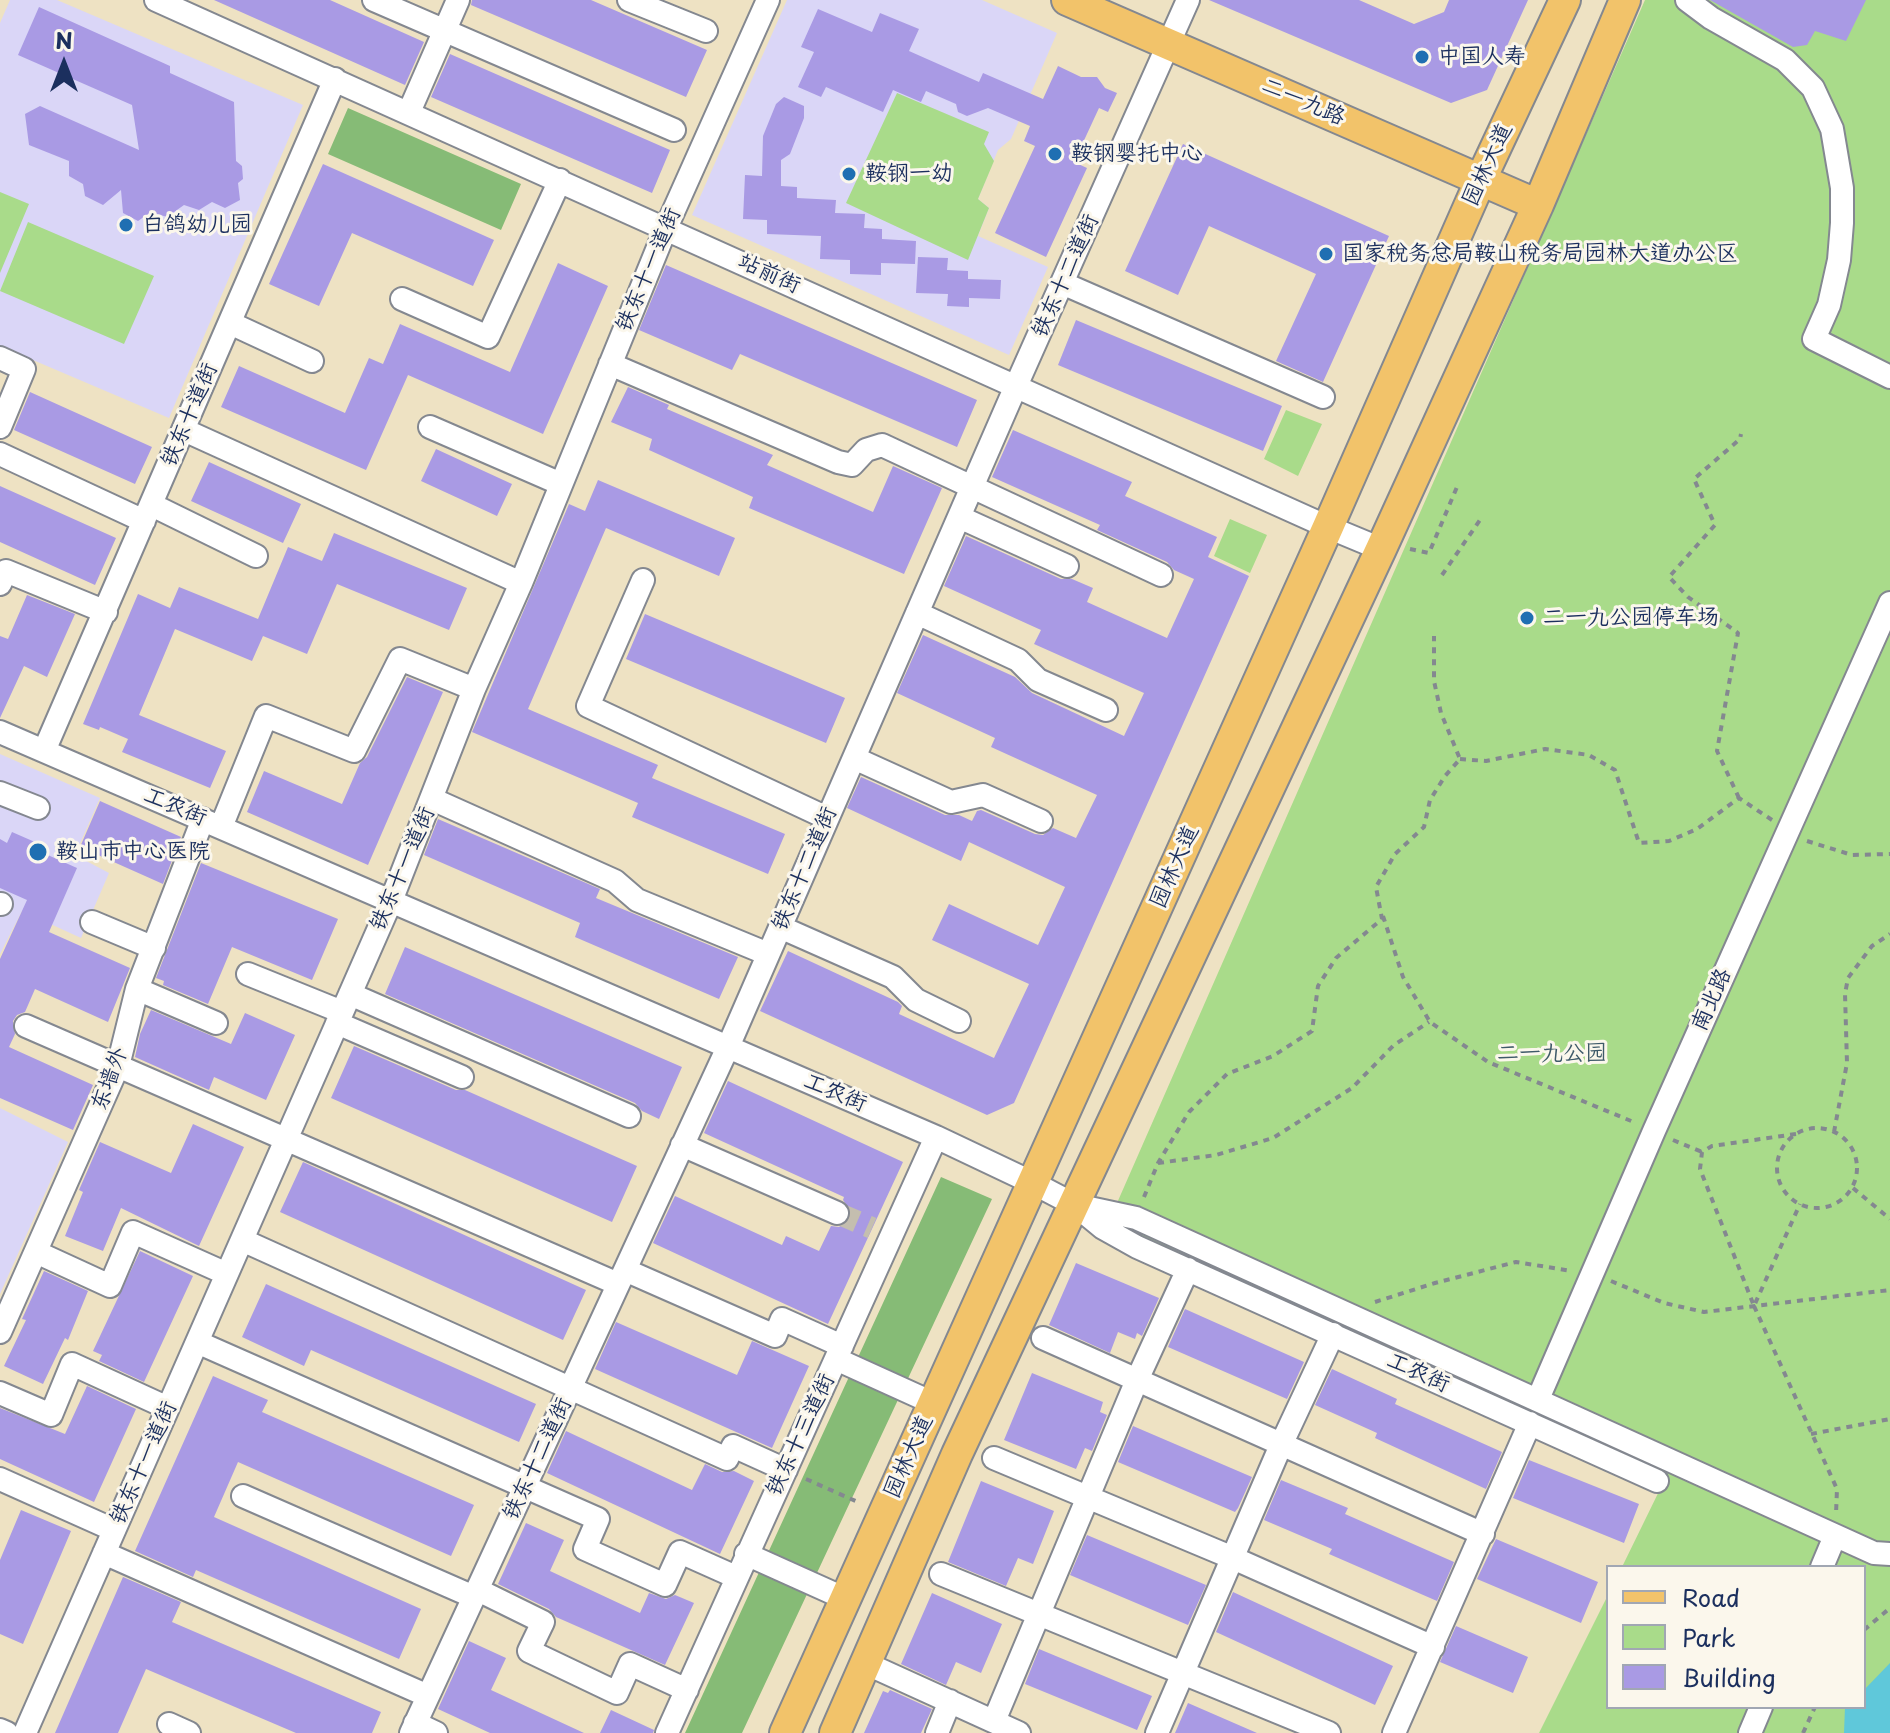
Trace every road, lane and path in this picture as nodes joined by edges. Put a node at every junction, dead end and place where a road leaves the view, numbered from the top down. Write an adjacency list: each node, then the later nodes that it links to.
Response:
1 (374, 0): 11 (street)
2 (458, 0): 11 (street)
3 (629, 0): 12 (street)
4 (768, 0): 20 (street, 铁东十一道街)
5 (1067, 0): 13 (main road, 二一九路)
6 (1188, 0): 13 (street, 铁东十二道街)
7 (1565, 0): 17 (main road, 园林大道)
8 (1625, 0): 19 (main road)
9 (1687, 0): 27 (street)
10 (164, 2): 14 (street, 站前街)
11 (444, 31): 15 (street); 16 (street)
12 (706, 31)
13 (1169, 45): 17 (main road, 二一九路); 21 (street, 铁东十二道街)
14 (335, 79): 15 (street, 站前街); 23 (street, 铁东十道街)
15 (409, 112): 18 (street, 站前街)
16 (674, 130)
17 (1481, 179): 19 (main road, 二一九路); 40 (main road, 园林大道)
18 (560, 180): 20 (street, 站前街); 22 (street)
19 (1538, 205): 41 (main road)
20 (666, 228): 26 (street, 铁东十一道街); 28 (street, 站前街)
21 (1062, 283): 28 (street, 铁东十二道街); 29 (street)
22 (402, 299)
23 (230, 323): 25 (street); 32 (street, 铁东十道街)
24 (0, 358): 30 (street)
25 (312, 361)
26 (610, 364): 35 (street, 铁东十一道街); 36 (street)
27 (1890, 377)
28 (1016, 386): 36 (street, 铁东十二道街); 40 (street, 站前街)
29 (1323, 397)
30 (0, 427)
31 (430, 427): 35 (street)
32 (184, 430): 37 (street, 铁东十道街); 47 (street)
33 (1741, 434): 60 (path)
34 (0, 454): 37 (street)
35 (561, 484): 47 (street, 铁东十一道街)
36 (972, 486): 38 (street, 铁东十二道街); 44 (street)
37 (148, 513): 42 (street); 50 (street, 铁东十道街)
38 (959, 517): 43 (street); 51 (street, 铁东十二道街)
39 (1480, 520): 45 (path)
40 (1328, 527): 41 (street, 站前街); 92 (main road, 园林大道)
41 (1381, 549): 98 (main road)
42 (256, 556)
43 (1067, 566)
44 (1161, 575)
45 (1442, 575)
46 (643, 580): 63 (street)
47 (521, 583): 53 (street, 铁东十一道街)
48 (0, 584): 50 (street)
49 (1890, 603): 66 (street, 南北路)
50 (106, 612): 56 (street, 铁东十道街)
51 (917, 613): 54 (street); 57 (street, 铁东十二道街)
52 (1434, 636): 58 (path)
53 (474, 689): 61 (street, 铁东十一道街); 65 (street, 东墙外)
54 (1106, 710)
55 (0, 732): 56 (street, 工农街)
56 (44, 751): 65 (street, 工农街)
57 (854, 758): 63 (street, 铁东十二道街); 64 (street)
58 (1460, 759): 60 (path); 69 (path)
59 (0, 793): 62 (street)
60 (1739, 798): 66 (path)
61 (432, 799): 68 (street, 铁东十一道街); 74 (street)
62 (38, 808)
63 (827, 818): 71 (street, 铁东十二道街)
64 (1041, 821)
65 (212, 823): 68 (street, 工农街); 73 (street, 东墙外)
66 (1788, 830): 67 (path); 86 (street, 南北路)
67 (1890, 854)
68 (391, 901): 77 (street, 铁东十一道街); 82 (street, 工农街)
69 (1380, 906): 79 (path); 94 (path)
70 (92, 922): 73 (street)
71 (780, 927): 74 (street, 铁东十二道街); 78 (street)
72 (1890, 934): 87 (path)
73 (154, 948): 76 (street, 东墙外)
74 (768, 954): 82 (street, 铁东十二道街)
75 (248, 974): 77 (street)
76 (137, 989): 80 (street); 83 (street, 东墙外)
77 (343, 1010): 84 (street); 85 (street); 90 (street, 铁东十一道街)
78 (959, 1021)
79 (1430, 1022): 86 (path); 94 (path)
80 (216, 1023)
81 (26, 1026): 83 (street)
82 (728, 1047): 89 (street, 工农街); 91 (street, 铁东十二道街)
83 (118, 1066): 90 (street); 103 (street, 东墙外)
84 (462, 1077)
85 (629, 1116)
86 (1654, 1131): 93 (path); 106 (street, 南北路)
87 (1834, 1132): 88 (path); 96 (path)
88 (1796, 1134): 93 (path); 97 (path)
89 (936, 1137): 95 (street, 工农街); 115 (street, 铁东十三道街)
90 (286, 1141): 102 (street, 铁东十一道街); 107 (street)
91 (682, 1145): 99 (street); 107 (street, 铁东十二道街)
92 (1050, 1147): 95 (main road, 园林大道); 98 (street)
93 (1702, 1152): 109 (path)
94 (1158, 1163): 100 (path)
95 (1033, 1183): 98 (street, 工农街); 120 (main road, 园林大道)
96 (1853, 1188): 97 (path); 101 (path)
97 (1800, 1204): 109 (path)
98 (1075, 1205): 100 (street); 104 (street, 工农街); 150 (main road)
99 (837, 1213)
100 (1136, 1218): 110 (street)
101 (1890, 1219)
102 (242, 1240): 105 (street, 铁东十一道街); 117 (street)
103 (36, 1252): 105 (street); 111 (street, 东墙外)
104 (1188, 1269): 112 (street, 工农街); 116 (street)
105 (227, 1274): 114 (street, 铁东十一道街)
106 (1592, 1274): 109 (path); 110 (path); 119 (street, 南北路)
107 (622, 1277): 115 (street); 117 (street, 铁东十二道街)
108 (1890, 1290): 109 (path)
109 (1754, 1306): 124 (path)
110 (1342, 1313): 119 (street)
111 (0, 1332)
112 (1333, 1334): 123 (street, 工农街); 125 (street)
113 (1043, 1338): 116 (street)
114 (197, 1342): 121 (street, 铁东十一道街); 130 (street)
115 (839, 1353): 120 (street); 127 (street, 铁东十三道街)
116 (1137, 1380): 125 (street); 132 (street)
117 (570, 1388): 127 (street); 130 (street, 铁东十二道街)
118 (0, 1393): 121 (street)
119 (1538, 1399): 136 (street)
120 (933, 1403): 133 (main road, 园林大道)
121 (168, 1408): 134 (street, 铁东十一道街)
122 (1890, 1419): 124 (path)
123 (1530, 1423): 129 (street, 工农街); 135 (street)
124 (1811, 1434): 136 (path)
125 (1281, 1445): 135 (street); 140 (street)
126 (994, 1458): 132 (street)
127 (786, 1470): 133 (path); 138 (street, 铁东十三道街)
128 (0, 1479): 134 (street)
129 (1657, 1481)
130 (525, 1487): 143 (street); 144 (street, 铁东十二道街)
131 (243, 1496): 144 (street)
132 (1087, 1498): 140 (street); 147 (street)
133 (884, 1514): 145 (main road, 园林大道)
134 (114, 1530): 137 (street, 铁东十一道街)
135 (1483, 1534): 149 (street)
136 (1835, 1536): 139 (street); 141 (street)
137 (104, 1553): 153 (street); 161 (street, 铁东十一道街)
138 (746, 1554): 143 (street, 铁东十三道街); 145 (street)
139 (1890, 1554)
140 (1233, 1558): 149 (street); 151 (street)
141 (1823, 1565)
142 (941, 1574): 147 (street)
143 (736, 1577): 152 (street, 铁东十三道街)
144 (476, 1593): 152 (street); 153 (street, 铁东十二道街)
145 (846, 1599): 163 (main road, 园林大道)
146 (1890, 1608): 148 (path)
147 (1041, 1613): 151 (street); 157 (street)
148 (1866, 1628)
149 (1433, 1647): 169 (street)
150 (867, 1661): 154 (street); 164 (main road)
151 (1182, 1671): 167 (street); 168 (street)
152 (687, 1690): 162 (street, 铁东十三道街)
153 (428, 1696): 159 (street, 铁东十二道街)
154 (950, 1701): 157 (street); 165 (street)
155 (1760, 1709): 170 (street)
156 (1814, 1709): 171 (path)
157 (994, 1721): 166 (street)
158 (0, 1730): 160 (street)
159 (421, 1730)
160 (7, 1733)
161 (25, 1733)
162 (667, 1733)
163 (785, 1733)
164 (835, 1733)
165 (937, 1733)
166 (1019, 1733)
167 (1157, 1733)
168 (1329, 1733)
169 (1394, 1733)
170 (1750, 1733)
171 (1803, 1733)

